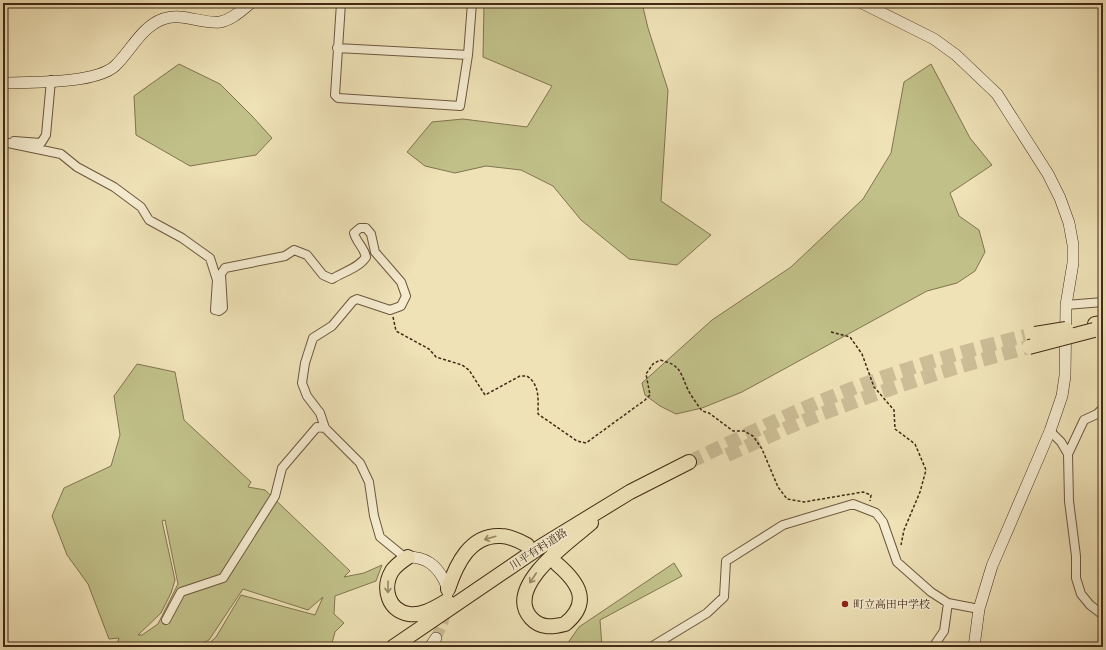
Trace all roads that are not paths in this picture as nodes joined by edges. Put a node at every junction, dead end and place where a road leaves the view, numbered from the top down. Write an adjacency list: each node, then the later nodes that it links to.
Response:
1 (251, 3): 7 (street)
2 (341, 3): 5 (street)
3 (472, 3): 6 (street)
4 (862, 3): 11 (street)
5 (337, 48): 6 (street); 6 (street)
6 (468, 55)
7 (51, 80): 8 (street); 9 (street)
8 (3, 83)
9 (3, 142): 15 (street)
10 (1103, 302): 11 (street)
11 (1066, 305): 16 (street)
12 (1099, 326): 13 (highway, bridge)
13 (1030, 339)
14 (1103, 408): 17 (street)
15 (325, 428): 20 (street); 26 (street)
16 (1050, 431): 17 (street); 24 (street)
17 (1068, 454): 25 (street)
18 (592, 523): 19 (highway, 川平有料道路); 21 (highway, one-way to 21); 28 (highway, 川平有料道路)
19 (534, 546): 20 (highway, one-way to 19); 22 (highway, one-way to 22); 27 (highway, 川平有料道路)
20 (408, 557): 22 (street)
21 (557, 564)
22 (448, 592)
23 (948, 603): 24 (street); 29 (street); 30 (street)
24 (979, 609): 31 (street)
25 (1103, 615)
26 (166, 620)
27 (393, 647)
28 (402, 647)
29 (651, 647)
30 (933, 647)
31 (974, 647)

